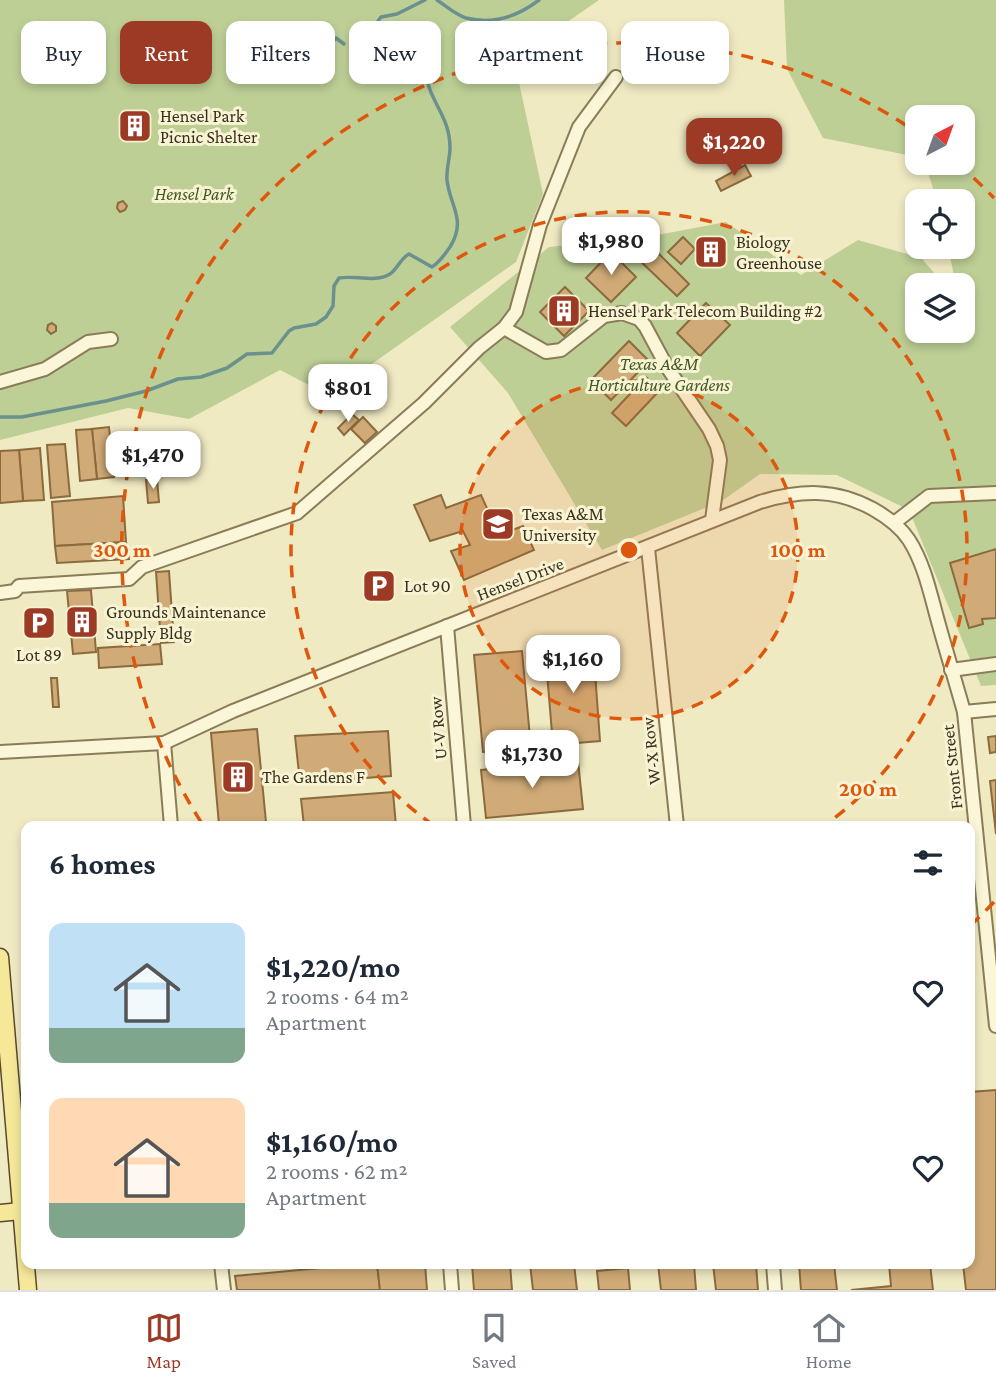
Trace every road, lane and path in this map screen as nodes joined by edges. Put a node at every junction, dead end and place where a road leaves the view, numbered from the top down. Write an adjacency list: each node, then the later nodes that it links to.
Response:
1 (615, 77): 2 (street)
2 (504, 328): 6 (street); 9 (street)
3 (111, 339): 4 (street)
4 (0, 382)
5 (996, 493): 7 (street)
6 (712, 520): 7 (street, Hensel Drive); 8 (street, Hensel Drive)
7 (894, 523): 12 (street, Hensel Drive)
8 (648, 548): 10 (street, Hensel Drive); 19 (street, W-X Row)
9 (0, 593)
10 (447, 626): 15 (street, Hensel Drive); 18 (street, U-V Row)
11 (996, 664): 12 (street)
12 (951, 670): 14 (street, Hensel Drive)
13 (996, 709): 14 (street)
14 (964, 712): 21 (street, Front Street)
15 (164, 743): 16 (street, Hensel Drive); 17 (street)
16 (0, 751)
17 (171, 821)
18 (464, 821)
19 (676, 821)
20 (0, 957): 22 (main road)
21 (996, 1026)
22 (21, 1178)
23 (21, 1210): 24 (main road)
24 (0, 1213)
25 (27, 1269): 29 (main road)
26 (221, 1269): 30 (street)
27 (450, 1269): 31 (street)
28 (773, 1269): 32 (street)
29 (28, 1290)
30 (223, 1290)
31 (452, 1290)
32 (775, 1290)

